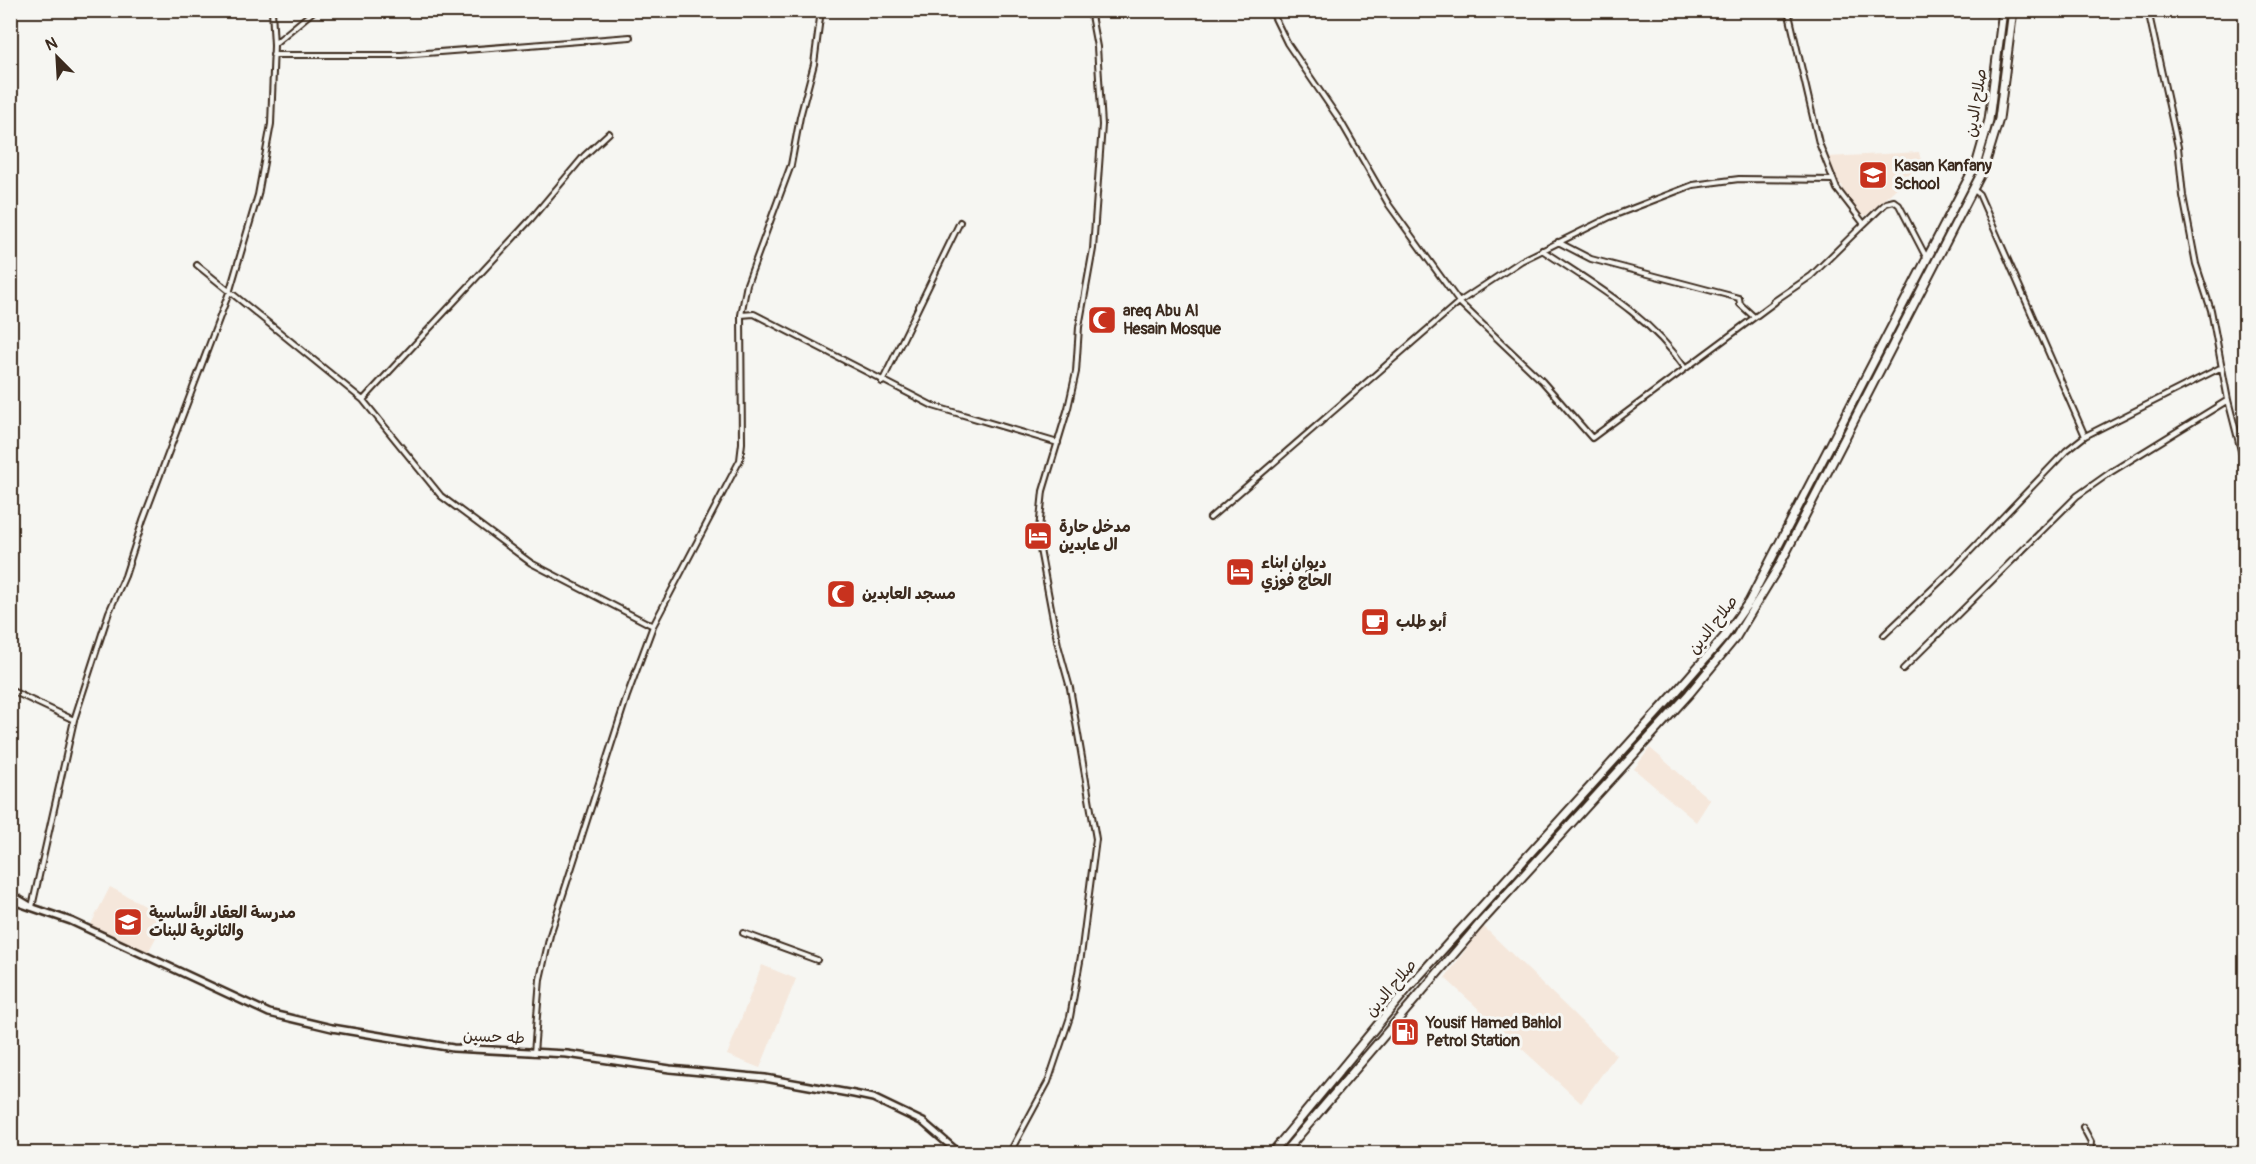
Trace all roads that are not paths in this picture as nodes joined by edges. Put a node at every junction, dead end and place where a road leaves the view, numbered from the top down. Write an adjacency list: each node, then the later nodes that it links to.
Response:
1 (272, 10): 11 (street)
2 (315, 10): 11 (street)
3 (821, 10): 24 (street)
4 (1090, 10): 34 (street)
5 (1271, 10): 23 (street)
6 (1788, 10): 14 (street)
7 (2003, 10): 31 (highway, صلاح الدين)
8 (2013, 10): 15 (highway, صلاح الدين)
9 (2148, 10): 26 (street)
10 (630, 36): 12 (street)
11 (274, 45): 12 (street)
12 (273, 55): 22 (street)
13 (609, 134): 29 (street)
14 (1833, 180): 17 (street); 18 (street)
15 (1974, 190): 32 (highway, صلاح الدين); 33 (street)
16 (960, 222): 28 (street)
17 (1864, 224): 20 (street); 25 (street)
18 (1558, 242): 19 (street); 25 (street)
19 (1542, 250): 23 (street); 27 (street)
20 (1925, 255)
21 (197, 265): 22 (street)
22 (230, 290): 29 (street); 41 (street)
23 (1459, 302): 27 (street); 36 (street)
24 (741, 315): 28 (street); 37 (street)
25 (1753, 316): 27 (street)
26 (2222, 366): 30 (street); 33 (street)
27 (1685, 368)
28 (882, 382): 34 (street)
29 (363, 400): 37 (street)
30 (2228, 400): 35 (street); 39 (street)
31 (1851, 405): 32 (highway); 48 (highway, صلاح الدين)
32 (1860, 410): 50 (highway, صلاح الدين)
33 (2085, 436): 38 (street)
34 (1058, 443): 52 (street)
35 (2246, 470)
36 (1210, 518)
37 (653, 626): 47 (street)
38 (1884, 635)
39 (1903, 669)
40 (10, 690): 41 (street)
41 (74, 720): 44 (street)
42 (10, 894): 44 (street, طه حسين)
43 (10, 900): 44 (street, طه حسين)
44 (32, 907): 47 (street, طه حسين)
45 (742, 933): 46 (street)
46 (817, 960)
47 (534, 1053): 51 (street, طه حسين)
48 (1299, 1122): 50 (highway); 53 (highway, صلاح الدين)
49 (2084, 1127): 55 (street)
50 (1306, 1129): 54 (highway, صلاح الدين)
51 (960, 1154)
52 (1009, 1154)
53 (1271, 1154)
54 (1282, 1154)
55 (2090, 1154)

